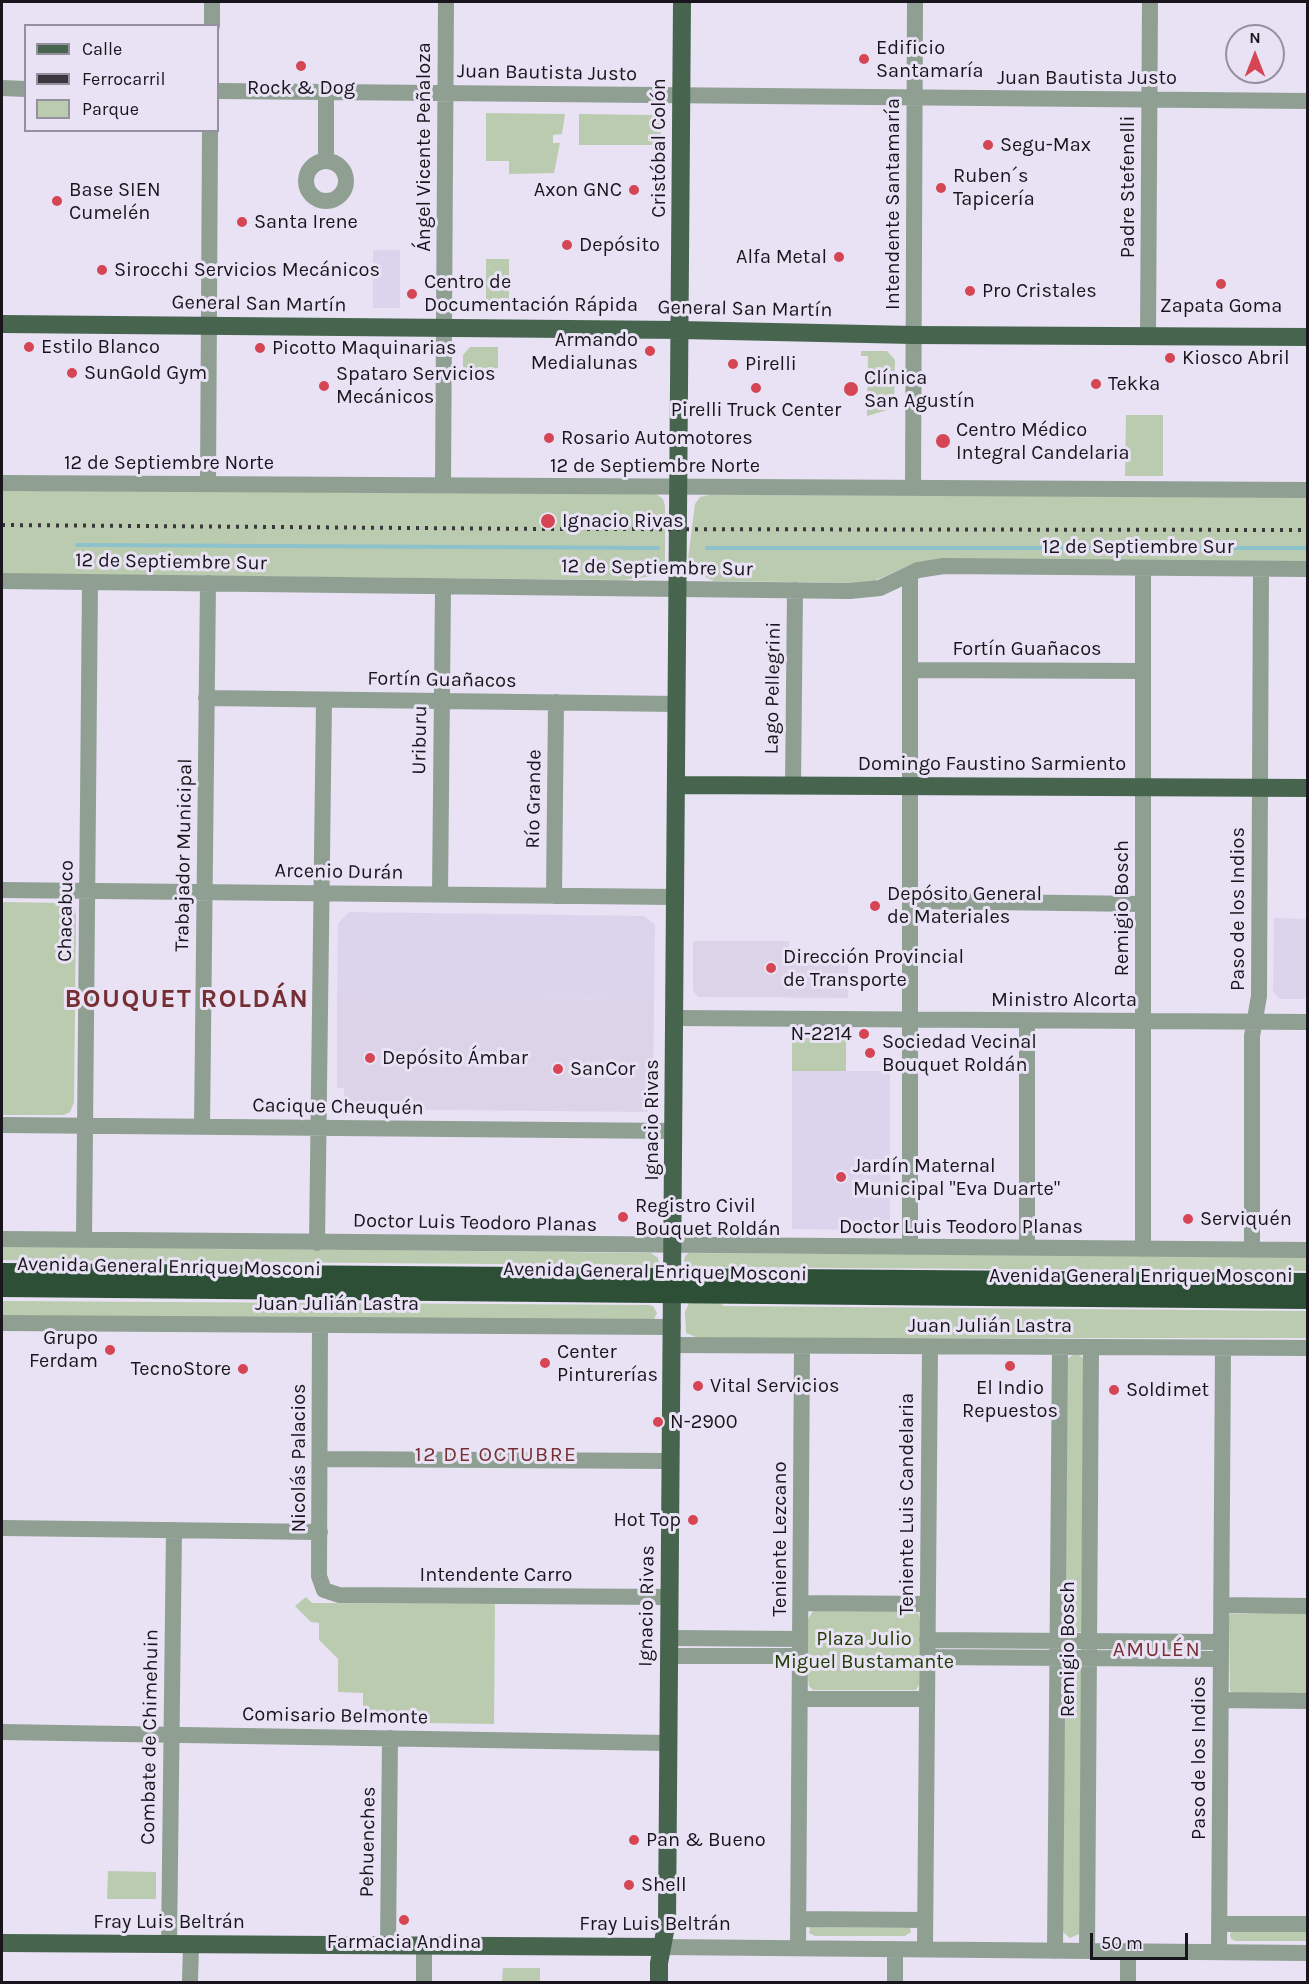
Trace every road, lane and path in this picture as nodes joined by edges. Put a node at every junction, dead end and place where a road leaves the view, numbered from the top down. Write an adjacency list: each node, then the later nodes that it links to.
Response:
1 (212, 2): 6 (street)
2 (446, 2): 11 (street, Ángel Vicente Peñaloza)
3 (682, 2): 12 (main road, Cristóbal Colón)
4 (915, 2): 13 (street, Intendente Santamaría)
5 (1150, 2): 14 (street, Padre Stefenelli)
6 (212, 24)
7 (2, 88): 8 (street)
8 (24, 88)
9 (219, 90): 10 (street, Juan Bautista Justo)
10 (326, 92): 11 (street, Juan Bautista Justo); 17 (street)
11 (446, 93): 12 (street, Juan Bautista Justo); 20 (street, Ángel Vicente Peñaloza)
12 (682, 95): 13 (street, Juan Bautista Justo); 21 (main road, Cristóbal Colón)
13 (915, 98): 14 (street, Juan Bautista Justo); 22 (street, Intendente Santamaría)
14 (1149, 100): 15 (street, Juan Bautista Justo); 23 (street, Padre Stefenelli)
15 (1308, 101)
16 (210, 132): 19 (street)
17 (326, 161)
18 (2, 324): 19 (main road, General San Martín)
19 (208, 326): 20 (main road, General San Martín); 26 (street)
20 (444, 328): 21 (main road, General San Martín); 27 (street)
21 (681, 330): 22 (main road, General San Martín); 28 (main road, Ignacio Rivas)
22 (913, 335): 23 (main road, General San Martín); 29 (street)
23 (1148, 336): 24 (main road, General San Martín)
24 (1308, 337)
25 (2, 483): 26 (street, 12 de Septiembre Norte)
26 (208, 484): 27 (street, 12 de Septiembre Norte)
27 (443, 485): 28 (street, 12 de Septiembre Norte)
28 (678, 487): 29 (street, 12 de Septiembre Norte); 39 (main road, Ignacio Rivas)
29 (913, 488): 30 (street, 12 de Septiembre Norte)
30 (1308, 490)
31 (1143, 568): 32 (street, 12 de Septiembre Sur); 34 (street, 12 de Septiembre Sur); 42 (street, Remigio Bosch)
32 (1261, 569): 33 (street, 12 de Septiembre Sur); 52 (street, Paso de los Indios)
33 (1308, 569)
34 (910, 574): 40 (street, 12 de Septiembre Sur); 41 (street)
35 (2, 581): 36 (street, 12 de Septiembre Sur)
36 (90, 582): 37 (street, 12 de Septiembre Sur); 55 (street, Chacabuco)
37 (208, 584): 38 (street, 12 de Septiembre Sur); 43 (street, Trabajador Municipal)
38 (443, 586): 39 (street, 12 de Septiembre Sur); 45 (street, Uriburu)
39 (677, 589): 40 (street, 12 de Septiembre Sur); 47 (main road, Ignacio Rivas)
40 (795, 590): 49 (street, Lago Pellegrini)
41 (910, 670): 42 (street, Fortín Guañacos); 50 (street)
42 (1143, 671): 51 (street, Remigio Bosch)
43 (206, 698): 44 (street, Fortín Guañacos); 56 (street, Trabajador Municipal)
44 (324, 700): 45 (street, Fortín Guañacos); 57 (street)
45 (441, 701): 46 (street, Fortín Guañacos); 58 (street, Uriburu)
46 (556, 702): 47 (street, Fortín Guañacos); 59 (street, Río Grande)
47 (677, 704): 48 (main road, Ignacio Rivas)
48 (676, 785): 49 (main road, Domingo Faustino Sarmiento); 60 (main road, Ignacio Rivas)
49 (793, 785): 50 (main road, Domingo Faustino Sarmiento)
50 (910, 786): 51 (main road, Domingo Faustino Sarmiento); 61 (street)
51 (1143, 787): 52 (main road, Domingo Faustino Sarmiento); 62 (street, Remigio Bosch)
52 (1260, 787): 53 (main road, Domingo Faustino Sarmiento); 67 (street, Paso de los Indios)
53 (1308, 788)
54 (2, 890): 55 (street, Arcenio Durán)
55 (87, 891): 56 (street, Arcenio Durán); 70 (street, Chacabuco)
56 (204, 892): 57 (street, Arcenio Durán); 71 (street, Trabajador Municipal)
57 (321, 893): 58 (street, Arcenio Durán); 72 (street)
58 (440, 894): 59 (street, Arcenio Durán)
59 (554, 896): 60 (street, Arcenio Durán)
60 (675, 897): 63 (main road, Ignacio Rivas)
61 (910, 901): 62 (street); 64 (street)
62 (1143, 904): 66 (street, Remigio Bosch)
63 (675, 1018): 64 (street, Ministro Alcorta); 73 (main road, Ignacio Rivas)
64 (910, 1020): 65 (street, Ministro Alcorta); 78 (street)
65 (1027, 1021): 66 (street, Ministro Alcorta); 79 (street)
66 (1143, 1022): 67 (street, Ministro Alcorta); 80 (street, Remigio Bosch)
67 (1254, 1022): 68 (street, Ministro Alcorta); 81 (street, Paso de los Indios)
68 (1308, 1022)
69 (2, 1125): 70 (street, Cacique Cheuquén)
70 (85, 1126): 71 (street, Cacique Cheuquén); 75 (street, Chacabuco)
71 (202, 1127): 72 (street, Cacique Cheuquén)
72 (319, 1128): 73 (street, Cacique Cheuquén); 76 (street)
73 (674, 1131): 77 (main road, Ignacio Rivas)
74 (2, 1239): 75 (street, Doctor Luis Teodoro Planas)
75 (84, 1240): 76 (street, Doctor Luis Teodoro Planas)
76 (317, 1243): 77 (street, Doctor Luis Teodoro Planas)
77 (673, 1246): 78 (street, Doctor Luis Teodoro Planas); 85 (main road, Ignacio Rivas)
78 (910, 1247): 79 (street, Doctor Luis Teodoro Planas)
79 (1027, 1248): 80 (street, Doctor Luis Teodoro Planas)
80 (1143, 1249): 81 (street, Doctor Luis Teodoro Planas)
81 (1252, 1250): 82 (street, Doctor Luis Teodoro Planas)
82 (1308, 1250)
83 (2, 1272): 85 (highway, Avenida General Enrique Mosconi)
84 (1308, 1282): 85 (highway, Avenida General Enrique Mosconi)
85 (673, 1286): 86 (highway, Avenida General Enrique Mosconi); 87 (highway, Avenida General Enrique Mosconi); 90 (main road, Ignacio Rivas)
86 (2, 1288)
87 (1308, 1300)
88 (2, 1323): 89 (street, Juan Julián Lastra)
89 (320, 1325): 90 (street, Juan Julián Lastra); 97 (street, Nicolás Palacios)
90 (673, 1336): 91 (street, Juan Julián Lastra); 98 (main road, Ignacio Rivas)
91 (802, 1346): 92 (street, Juan Julián Lastra); 104 (street, Teniente Lezcano)
92 (930, 1347): 93 (street, Juan Julián Lastra); 105 (street, Teniente Luis Candelaria)
93 (1060, 1347): 94 (street, Juan Julián Lastra); 110 (street, Remigio Bosch)
94 (1091, 1347): 95 (street, Juan Julián Lastra); 111 (street, Remigio Bosch)
95 (1223, 1348): 96 (street, Juan Julián Lastra); 106 (street, Paso de los Indios)
96 (1308, 1348)
97 (320, 1459): 98 (street); 101 (street, Nicolás Palacios)
98 (671, 1461): 103 (main road, Ignacio Rivas)
99 (2, 1528): 100 (street)
100 (174, 1530): 101 (street); 124 (street, Combate de Chimehuin)
101 (320, 1532): 102 (street, Nicolás Palacios)
102 (324, 1590): 103 (street, Intendente Carro)
103 (670, 1597): 113 (main road, Ignacio Rivas)
104 (801, 1603): 105 (street); 108 (street, Teniente Lezcano)
105 (928, 1604): 109 (street, Teniente Luis Candelaria)
106 (1221, 1605): 107 (street); 112 (street, Paso de los Indios)
107 (1308, 1606)
108 (800, 1639): 113 (street); 114 (street, Teniente Lezcano)
109 (927, 1640): 110 (street); 115 (street, Teniente Luis Candelaria)
110 (1058, 1641): 111 (street); 116 (street, Remigio Bosch)
111 (1089, 1641): 112 (street); 117 (street, Remigio Bosch)
112 (1221, 1642): 118 (street, Paso de los Indios)
113 (669, 1647): 114 (street); 126 (main road, Ignacio Rivas)
114 (800, 1656): 119 (street, Teniente Lezcano)
115 (927, 1657): 116 (street); 120 (street, Teniente Luis Candelaria)
116 (1058, 1658): 117 (street); 140 (street, Remigio Bosch)
117 (1089, 1659): 118 (street); 141 (street, Remigio Bosch)
118 (1221, 1659): 121 (street, Paso de los Indios)
119 (800, 1699): 120 (street); 127 (street, Teniente Lezcano)
120 (927, 1699): 128 (street, Teniente Luis Candelaria)
121 (1221, 1700): 122 (street); 129 (street, Paso de los Indios)
122 (1308, 1701)
123 (2, 1732): 124 (street, Comisario Belmonte)
124 (172, 1735): 125 (street, Comisario Belmonte); 132 (street, Combate de Chimehuin)
125 (390, 1738): 126 (street, Comisario Belmonte); 134 (street, Pehuenches)
126 (669, 1743): 136 (main road, Ignacio Rivas)
127 (798, 1919): 128 (street); 137 (street, Teniente Lezcano)
128 (925, 1920): 139 (street, Teniente Luis Candelaria)
129 (1219, 1924): 130 (street); 143 (street, Paso de los Indios)
130 (1308, 1924)
131 (2, 1943): 132 (main road, Fray Luis Beltrán)
132 (169, 1945): 133 (main road, Fray Luis Beltrán)
133 (191, 1945): 134 (main road, Fray Luis Beltrán); 145 (street)
134 (388, 1946): 135 (main road, Fray Luis Beltrán)
135 (424, 1946): 136 (main road, Fray Luis Beltrán); 146 (street)
136 (662, 1947): 137 (street, Fray Luis Beltrán); 147 (main road, Ignacio Rivas)
137 (798, 1948): 138 (street, Fray Luis Beltrán)
138 (895, 1949): 139 (street, Fray Luis Beltrán); 148 (street)
139 (925, 1949): 140 (street, Fray Luis Beltrán)
140 (1055, 1951): 141 (street, Fray Luis Beltrán)
141 (1087, 1951): 142 (street, Fray Luis Beltrán)
142 (1128, 1951): 143 (street, Fray Luis Beltrán); 149 (street)
143 (1219, 1952): 144 (street, Fray Luis Beltrán)
144 (1308, 1953)
145 (190, 1983)
146 (424, 1983)
147 (659, 1983)
148 (895, 1983)
149 (1128, 1983)

